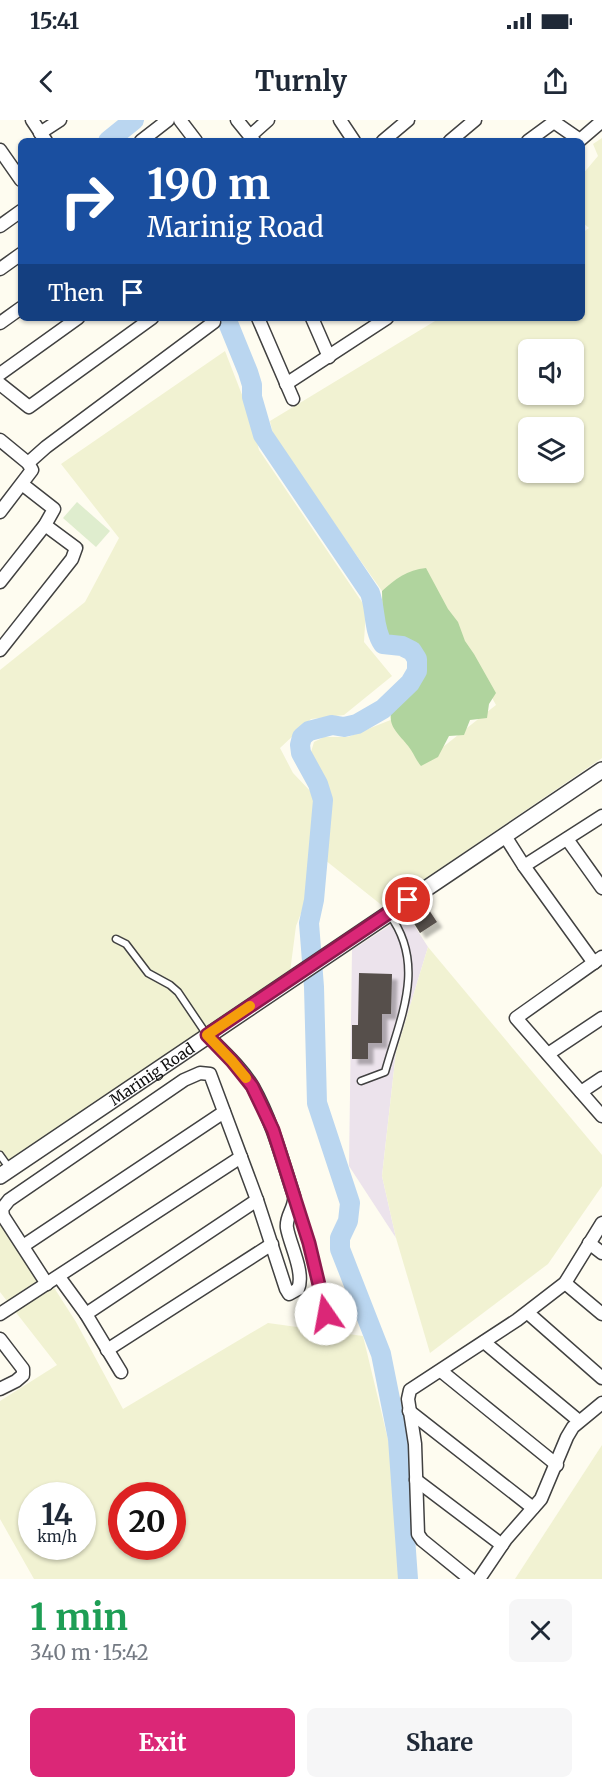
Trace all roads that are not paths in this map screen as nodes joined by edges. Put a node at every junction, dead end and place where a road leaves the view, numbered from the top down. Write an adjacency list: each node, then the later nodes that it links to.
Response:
1 (32, 120): 11 (street)
2 (60, 120): 11 (street)
3 (168, 120): 12 (street)
4 (180, 120): 13 (street)
5 (237, 120): 14 (street)
6 (268, 120): 15 (street)
7 (340, 120): 16 (street)
8 (408, 120): 17 (street)
9 (475, 120): 18 (street)
10 (602, 121): 21 (street)
11 (43, 137)
12 (145, 138)
13 (194, 138)
14 (251, 138)
15 (253, 138)
16 (352, 138)
17 (387, 138)
18 (454, 138)
19 (532, 138): 20 (street)
20 (577, 138)
21 (582, 138)
22 (0, 150): 23 (street)
23 (18, 176)
24 (18, 213): 25 (street)
25 (0, 225)
26 (18, 256): 27 (street)
27 (0, 269)
28 (18, 310): 35 (street)
29 (74, 321): 37 (street)
30 (148, 321): 38 (street)
31 (213, 321): 42 (street)
32 (259, 321): 39 (street)
33 (313, 321): 36 (street)
34 (383, 321): 36 (street)
35 (0, 323)
36 (329, 357): 39 (street)
37 (0, 374)
38 (0, 384)
39 (286, 384): 40 (street)
40 (293, 399)
41 (0, 440): 42 (street)
42 (28, 463): 43 (street)
43 (22, 484): 44 (street); 45 (street)
44 (0, 512)
45 (45, 525): 46 (street); 47 (street)
46 (0, 582)
47 (0, 650)
48 (602, 770): 50 (street, Marinig Road)
49 (602, 816): 51 (street)
50 (505, 836): 52 (street); 54 (street, Marinig Road)
51 (567, 839): 52 (street); 53 (street)
52 (524, 866): 56 (street)
53 (602, 888)
54 (388, 913): 58 (street, Marinig Road); 61 (lane)
55 (116, 939): 58 (lane)
56 (598, 960): 59 (street)
57 (602, 1018): 59 (street)
58 (207, 1035): 67 (street, Marinig Road); 69 (street)
59 (548, 1054): 62 (street)
60 (602, 1078): 62 (street)
61 (361, 1081)
62 (581, 1092): 64 (street)
63 (224, 1112): 66 (street); 73 (street); 73 (street)
64 (602, 1116)
65 (0, 1155): 67 (lane)
66 (241, 1157): 68 (street); 75 (street)
67 (5, 1173)
68 (257, 1200): 72 (street); 80 (street)
69 (295, 1202): 72 (street); 81 (lane)
70 (602, 1223): 71 (street)
71 (590, 1243): 74 (street); 76 (street)
72 (272, 1244): 85 (street)
73 (23, 1246): 77 (street)
74 (602, 1253)
75 (59, 1277): 77 (street); 80 (street)
76 (565, 1283): 78 (street); 82 (street)
77 (47, 1284): 79 (street)
78 (528, 1313): 84 (street); 88 (street)
79 (0, 1314)
80 (86, 1314): 85 (street)
81 (326, 1314)
82 (602, 1314)
83 (0, 1339): 89 (street)
84 (484, 1342): 86 (street); 92 (street)
85 (107, 1350): 87 (street)
86 (441, 1371): 91 (street); 93 (street)
87 (121, 1372)
88 (602, 1378)
89 (0, 1389)
90 (602, 1403): 92 (street)
91 (409, 1411): 94 (street); 95 (street)
92 (579, 1421): 93 (street)
93 (557, 1465): 95 (street)
94 (416, 1480): 96 (street); 97 (street)
95 (533, 1508): 96 (street)
96 (502, 1545): 98 (street)
97 (470, 1579)
98 (479, 1579)

